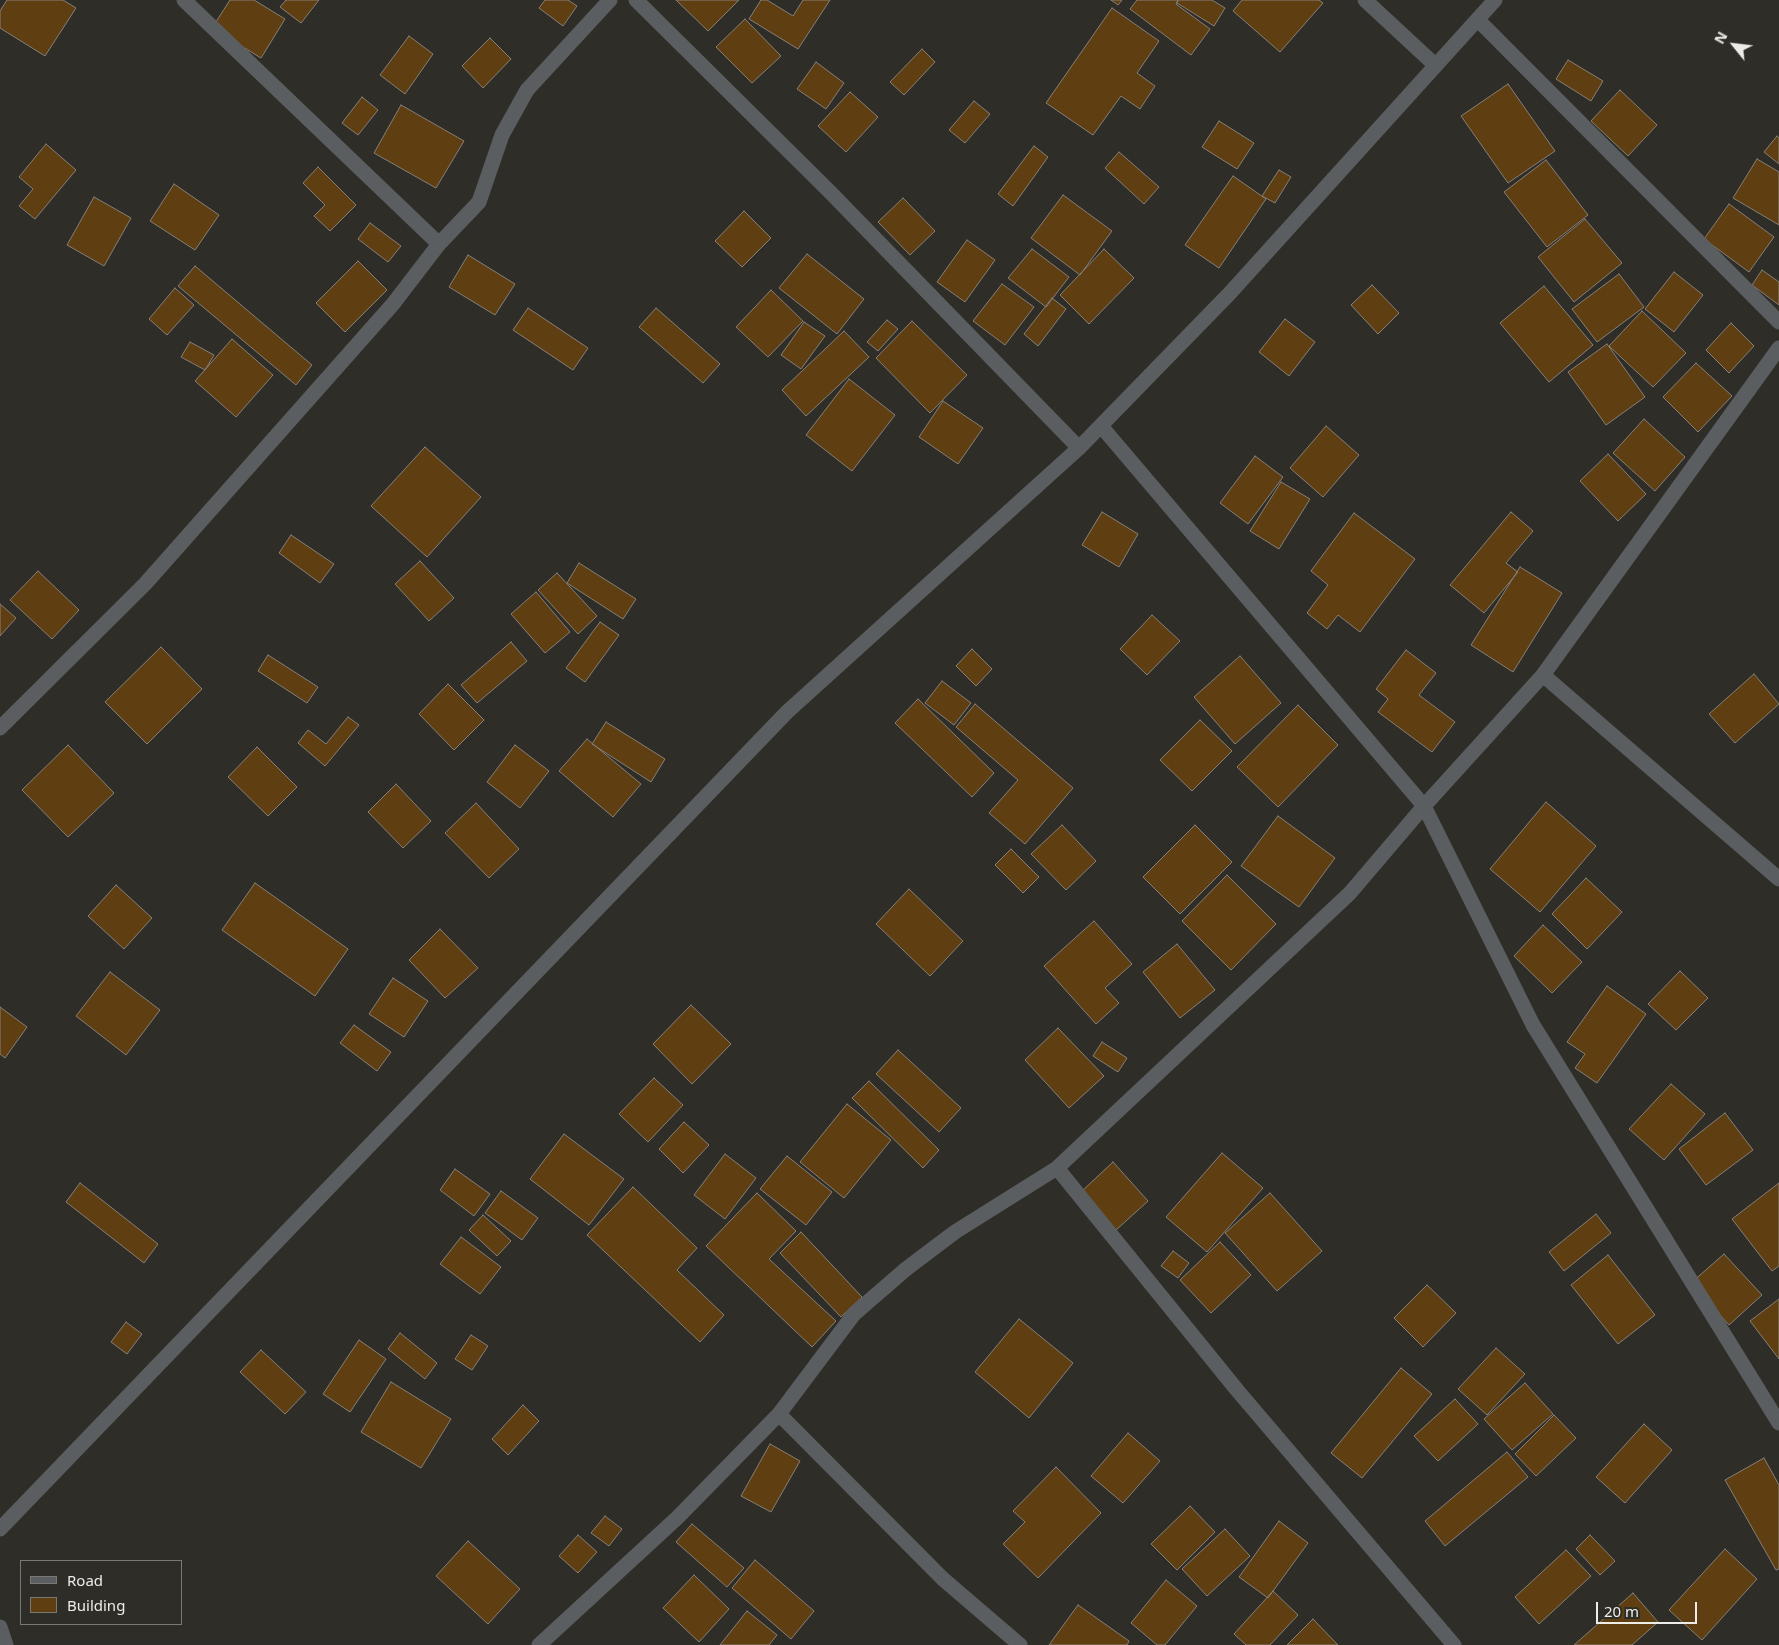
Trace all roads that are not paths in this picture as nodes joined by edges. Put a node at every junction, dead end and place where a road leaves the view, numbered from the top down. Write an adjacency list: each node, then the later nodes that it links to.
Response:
1 (184, 0): 8 (street)
2 (610, 0): 8 (street)
3 (636, 0): 12 (street)
4 (1364, 0): 7 (street)
5 (1495, 0): 6 (street)
6 (1478, 20): 7 (street); 9 (street)
7 (1435, 65): 11 (street)
8 (439, 244): 14 (street)
9 (1779, 322)
10 (1779, 348): 13 (street)
11 (1100, 426): 12 (street); 15 (street)
12 (1078, 448): 20 (street)
13 (1543, 675): 15 (street); 16 (street)
14 (0, 728)
15 (1424, 806): 17 (street); 19 (street)
16 (1779, 879)
17 (1057, 1168): 18 (street); 25 (street)
18 (779, 1414): 23 (street); 24 (street)
19 (1779, 1423)
20 (0, 1529)
21 (0, 1627): 22 (street)
22 (6, 1645)
23 (539, 1645)
24 (1020, 1645)
25 (1454, 1645)

